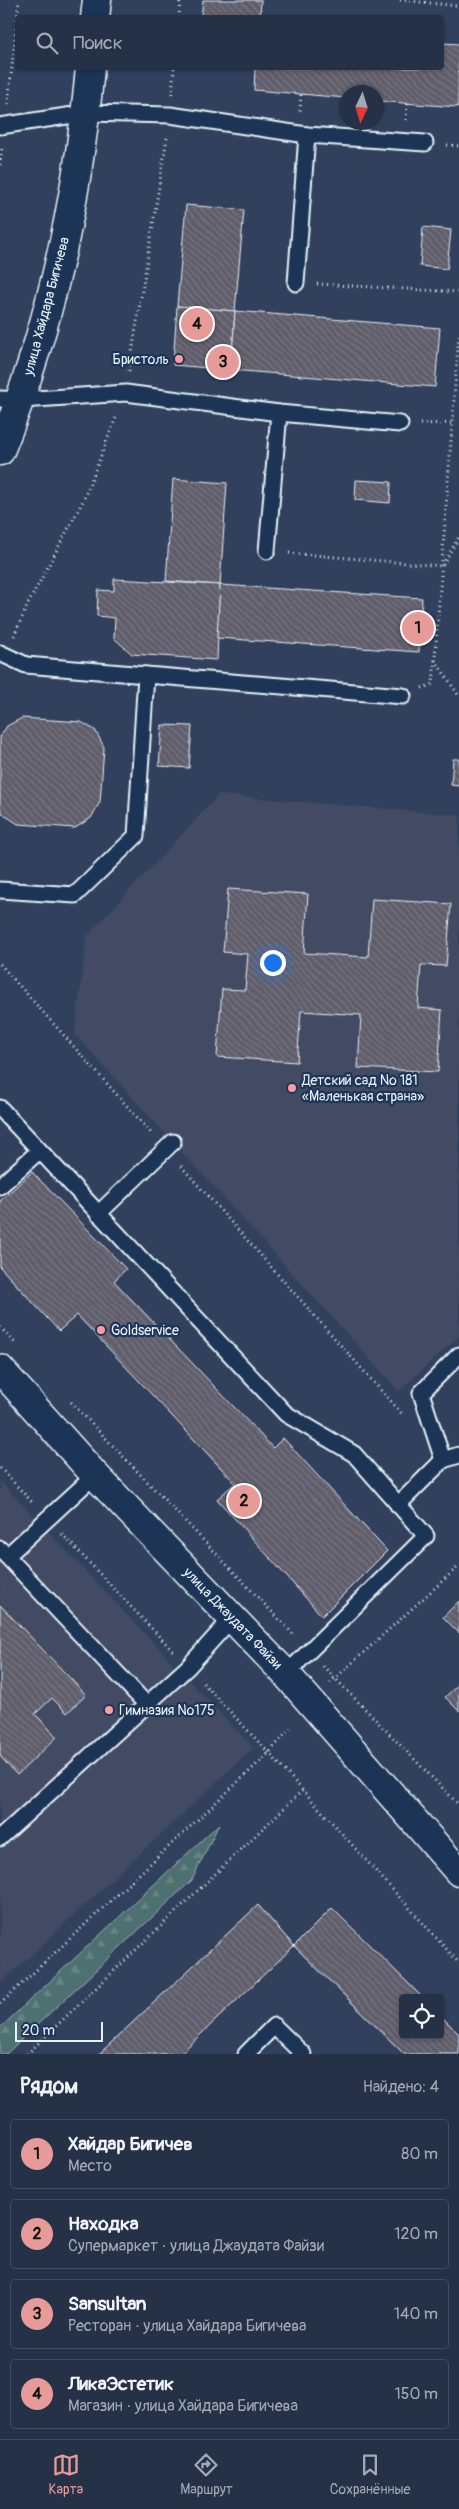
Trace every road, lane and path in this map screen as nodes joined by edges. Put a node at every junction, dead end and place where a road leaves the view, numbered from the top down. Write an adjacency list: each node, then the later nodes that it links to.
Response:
1 (19, 0): 6 (path)
2 (96, 0): 7 (street)
3 (180, 0): 8 (path)
4 (400, 0): 5 (path)
5 (459, 6)
6 (17, 15)
7 (95, 15)
8 (179, 15)
9 (15, 32): 12 (path)
10 (90, 70): 11 (street, улица Хайдара Бигичева)
11 (87, 113): 12 (lane); 13 (lane); 20 (street, улица Хайдара Бигичева)
12 (3, 126): 15 (path)
13 (307, 136): 14 (lane); 16 (lane)
14 (425, 143)
15 (0, 164)
16 (296, 283): 17 (path)
17 (459, 292)
18 (459, 332): 19 (path)
19 (458, 372): 22 (path)
20 (10, 400): 21 (lane); 24 (street, улица Хайдара Бигичева)
21 (280, 413): 23 (lane); 26 (lane)
22 (452, 423): 23 (path); 27 (path)
23 (400, 424)
24 (0, 451)
25 (459, 537): 27 (path)
26 (267, 551): 27 (path)
27 (442, 566): 29 (path)
28 (0, 652): 30 (lane)
29 (435, 660): 31 (path); 32 (path)
30 (146, 675): 31 (lane); 33 (lane)
31 (403, 696)
32 (459, 696)
33 (0, 890)
34 (0, 964): 36 (path)
35 (0, 1108): 37 (lane)
36 (169, 1146): 39 (lane); 45 (path)
37 (39, 1151): 38 (lane); 39 (lane)
38 (0, 1186)
39 (98, 1214): 50 (lane)
40 (0, 1327): 41 (path)
41 (20, 1348)
42 (459, 1355): 47 (lane)
43 (0, 1369): 49 (street, улица Джаудата Файзи)
44 (68, 1398): 55 (path)
45 (404, 1416)
46 (459, 1455): 47 (lane)
47 (443, 1460): 50 (lane)
48 (0, 1468): 51 (path)
49 (95, 1475): 51 (lane); 54 (street, улица Джаудата Файзи)
50 (398, 1505): 55 (lane)
51 (48, 1519): 52 (lane); 56 (path)
52 (3, 1553): 60 (lane)
53 (459, 1566): 58 (path)
54 (233, 1617): 56 (lane); 57 (street, улица Джаудата Файзи)
55 (310, 1652): 57 (lane); 58 (path)
56 (188, 1667): 60 (lane); 61 (path)
57 (286, 1674): 59 (street, улица Джаудата Файзи)
58 (334, 1677): 59 (path); 63 (path)
59 (311, 1703): 61 (path); 65 (street, улица Джаудата Файзи)
60 (147, 1705): 64 (lane)
61 (269, 1753): 62 (path); 67 (path)
62 (304, 1790): 66 (path); 68 (path)
63 (459, 1805)
64 (0, 1838)
65 (459, 1872)
66 (459, 1963)
67 (0, 2004)
68 (27, 2054)
69 (246, 2054): 70 (lane)
70 (303, 2054)

